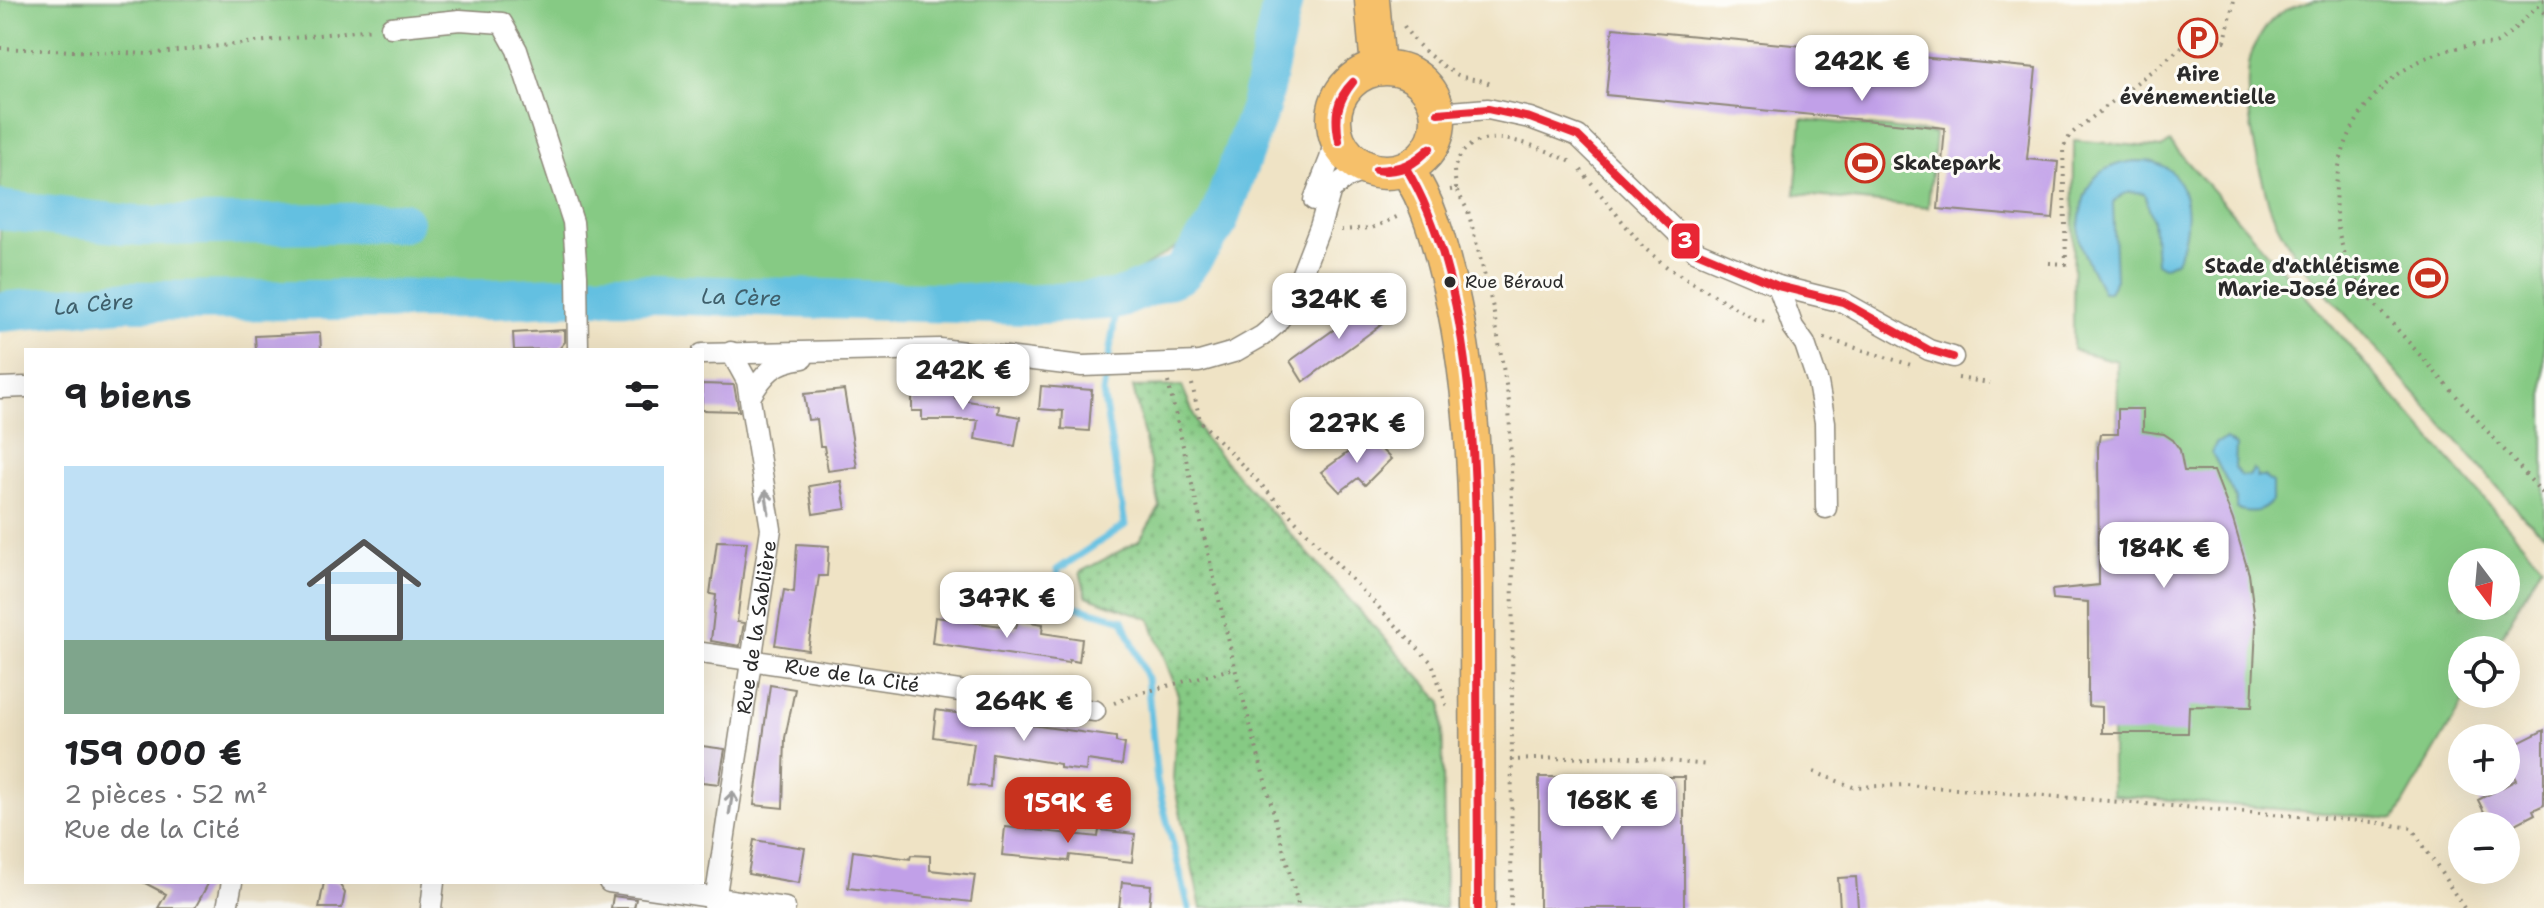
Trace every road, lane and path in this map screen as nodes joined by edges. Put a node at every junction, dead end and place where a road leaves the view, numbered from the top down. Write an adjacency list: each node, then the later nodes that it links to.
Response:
1 (1372, 0): 7 (main road)
2 (2234, 0): 16 (path)
3 (2544, 13): 27 (path)
4 (1402, 15): 8 (path)
5 (391, 27): 6 (path); 18 (street)
6 (0, 48)
7 (1378, 68): 9 (main road); 10 (main road)
8 (1488, 109): 9 (street); 11 (path); 17 (street)
9 (1438, 113): 13 (main road)
10 (1336, 132): 12 (main road); 15 (street)
11 (1488, 138)
12 (1369, 169): 13 (main road); 14 (street)
13 (1415, 182): 14 (path); 46 (main road)
14 (1320, 227): 15 (street)
15 (1309, 251): 23 (street)
16 (2049, 263)
17 (1778, 286): 22 (street); 28 (street)
18 (578, 348)
19 (850, 350): 20 (street); 23 (street); 26 (street)
20 (731, 352): 21 (street); 26 (street, Rue de la Sablière)
21 (704, 354)
22 (1953, 357)
23 (1172, 364): 31 (path); 34 (path)
24 (24, 387): 25 (street)
25 (0, 388)
26 (750, 397): 30 (street, Rue de la Sablière, one-way to 26)
27 (2544, 495)
28 (1826, 508)
29 (704, 653): 30 (street, Rue de la Cité)
30 (753, 662): 33 (street, Rue de la Cité); 41 (street, Rue de la Sablière, one-way to 30)
31 (1235, 668): 32 (path); 45 (path)
32 (1137, 694)
33 (1095, 711)
34 (1449, 716)
35 (1510, 760): 36 (path)
36 (1708, 765)
37 (1814, 772): 47 (path)
38 (232, 884): 42 (street)
39 (434, 884): 43 (street)
40 (619, 884): 41 (street)
41 (715, 904): 44 (street)
42 (227, 908)
43 (431, 908)
44 (785, 908)
45 (1299, 908)
46 (1478, 908)
47 (2464, 908)

